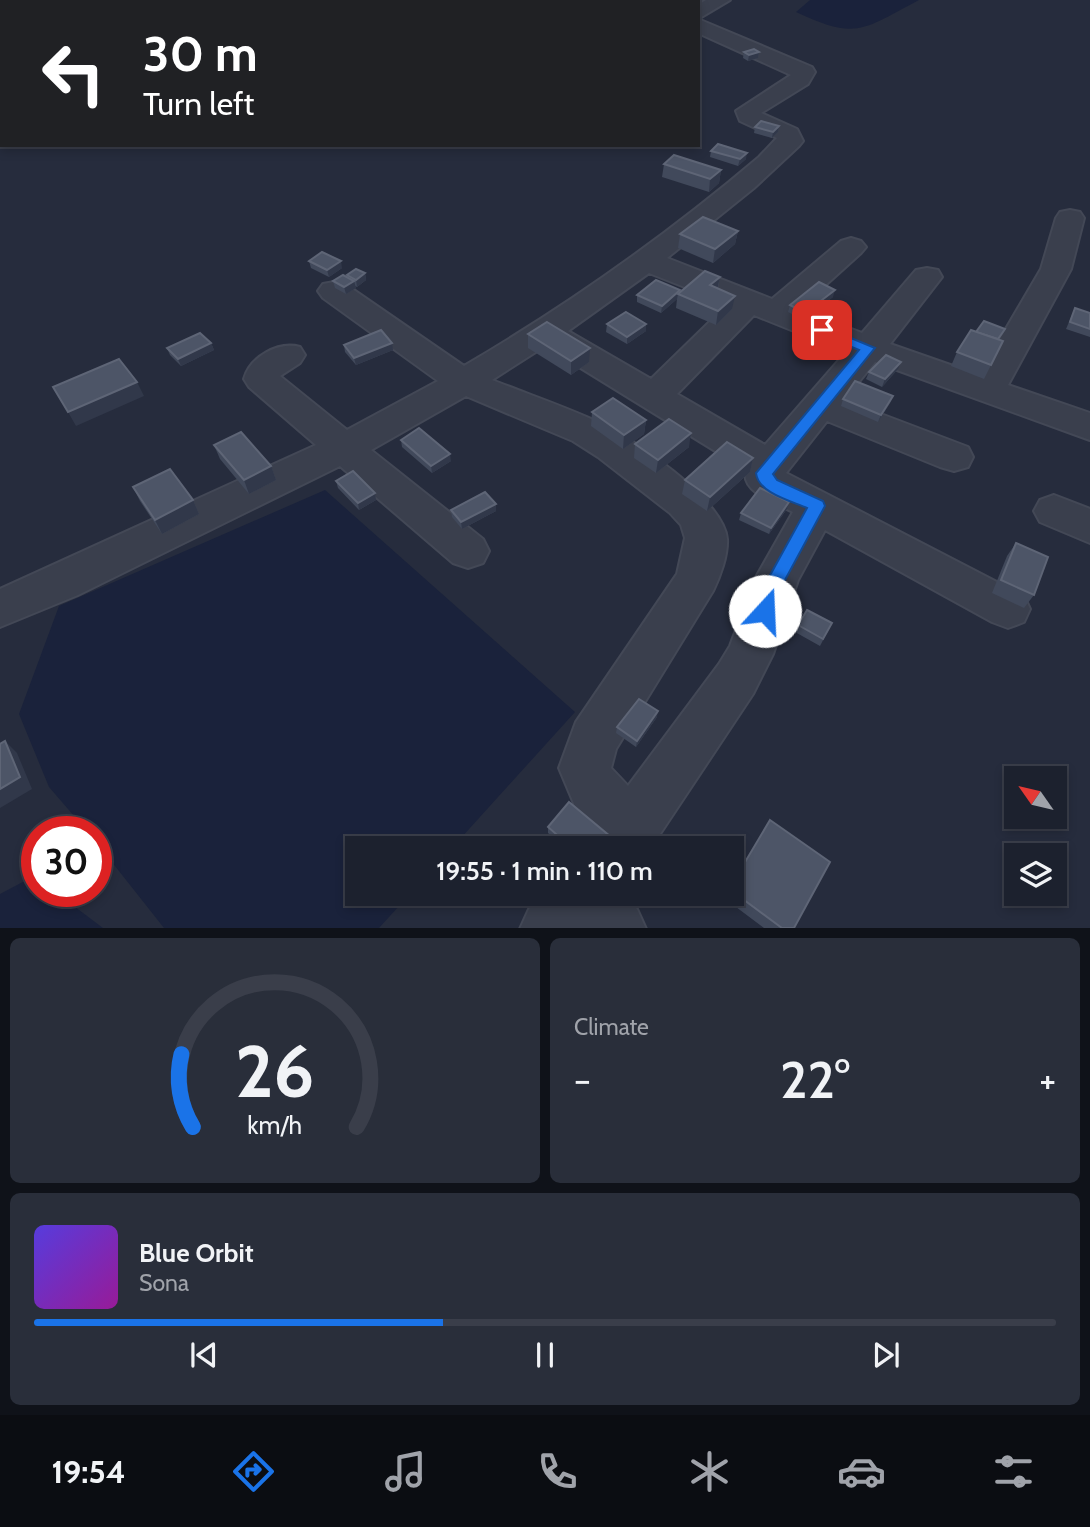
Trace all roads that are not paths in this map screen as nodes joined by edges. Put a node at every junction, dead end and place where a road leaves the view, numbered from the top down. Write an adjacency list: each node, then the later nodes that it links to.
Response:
1 (720, 0): 2 (street)
2 (700, 12)
3 (700, 26): 6 (street)
4 (1070, 218): 14 (street)
5 (851, 247): 9 (street)
6 (647, 261): 9 (street); 10 (street)
7 (927, 277): 11 (street)
8 (334, 291): 13 (street)
9 (763, 306): 11 (street); 15 (street)
10 (548, 333): 13 (street); 15 (street)
11 (868, 348): 14 (street); 16 (street)
12 (288, 355): 18 (street)
13 (464, 382): 18 (street); 27 (street)
14 (987, 391): 17 (street)
15 (654, 396): 20 (street)
16 (821, 405): 19 (street); 20 (street)
17 (1090, 427)
18 (341, 449): 24 (street); 25 (street)
19 (954, 457)
20 (770, 466): 21 (street)
21 (817, 506): 26 (street); 28 (street)
22 (1054, 511): 23 (street)
23 (1090, 527)
24 (468, 551)
25 (0, 608)
26 (1008, 609)
27 (623, 836)
28 (625, 836)
29 (567, 906): 31 (street)
30 (591, 906): 32 (street)
31 (550, 928)
32 (616, 928)

